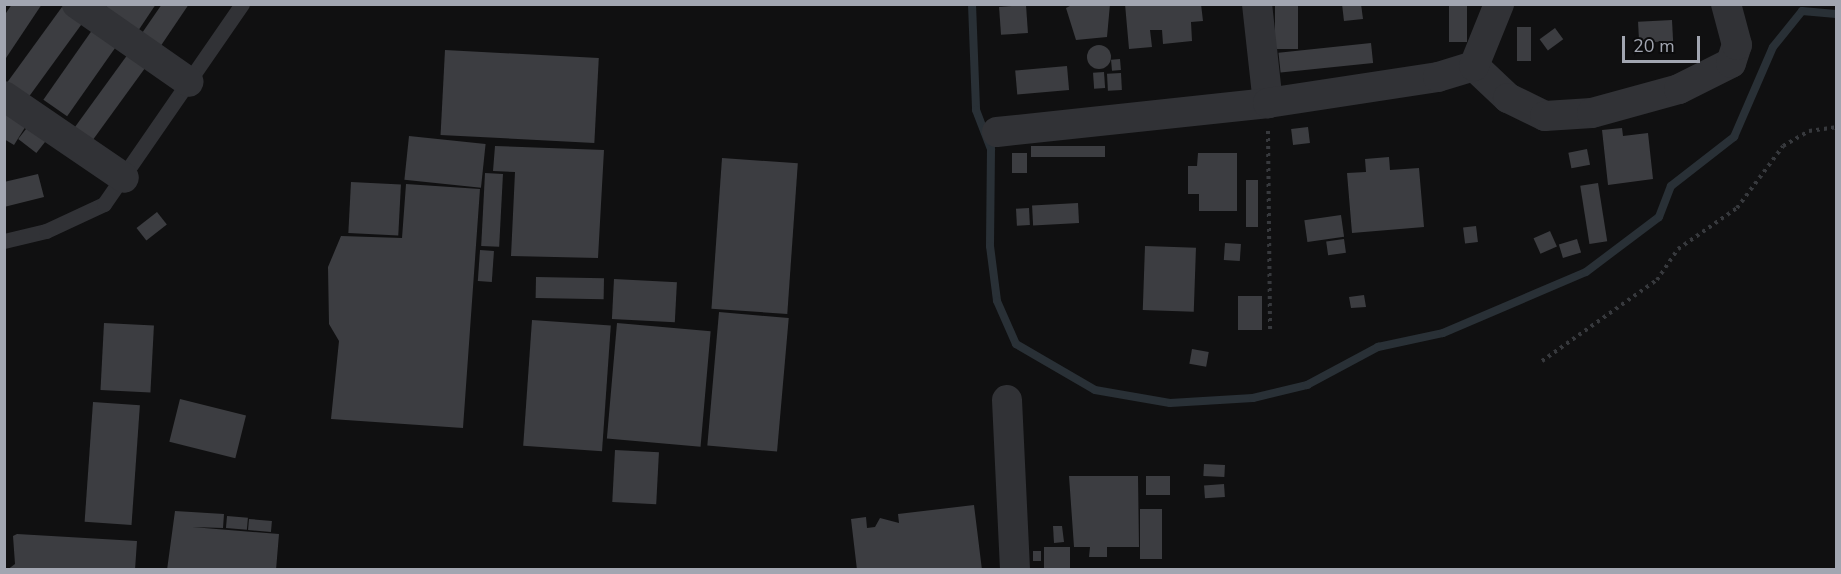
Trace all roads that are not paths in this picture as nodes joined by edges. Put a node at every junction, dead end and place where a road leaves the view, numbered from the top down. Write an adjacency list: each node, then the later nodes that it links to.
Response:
1 (76, 4): 7 (street)
2 (242, 4): 7 (lane)
3 (1257, 4): 9 (street)
4 (1498, 4): 6 (street)
5 (1726, 4): 6 (street)
6 (1474, 66): 9 (street)
7 (189, 82): 11 (lane)
8 (4, 96): 11 (street)
9 (1268, 103): 10 (street)
10 (996, 132)
11 (124, 178): 12 (lane)
12 (4, 241)
13 (1007, 400): 14 (street)
14 (1015, 570)

